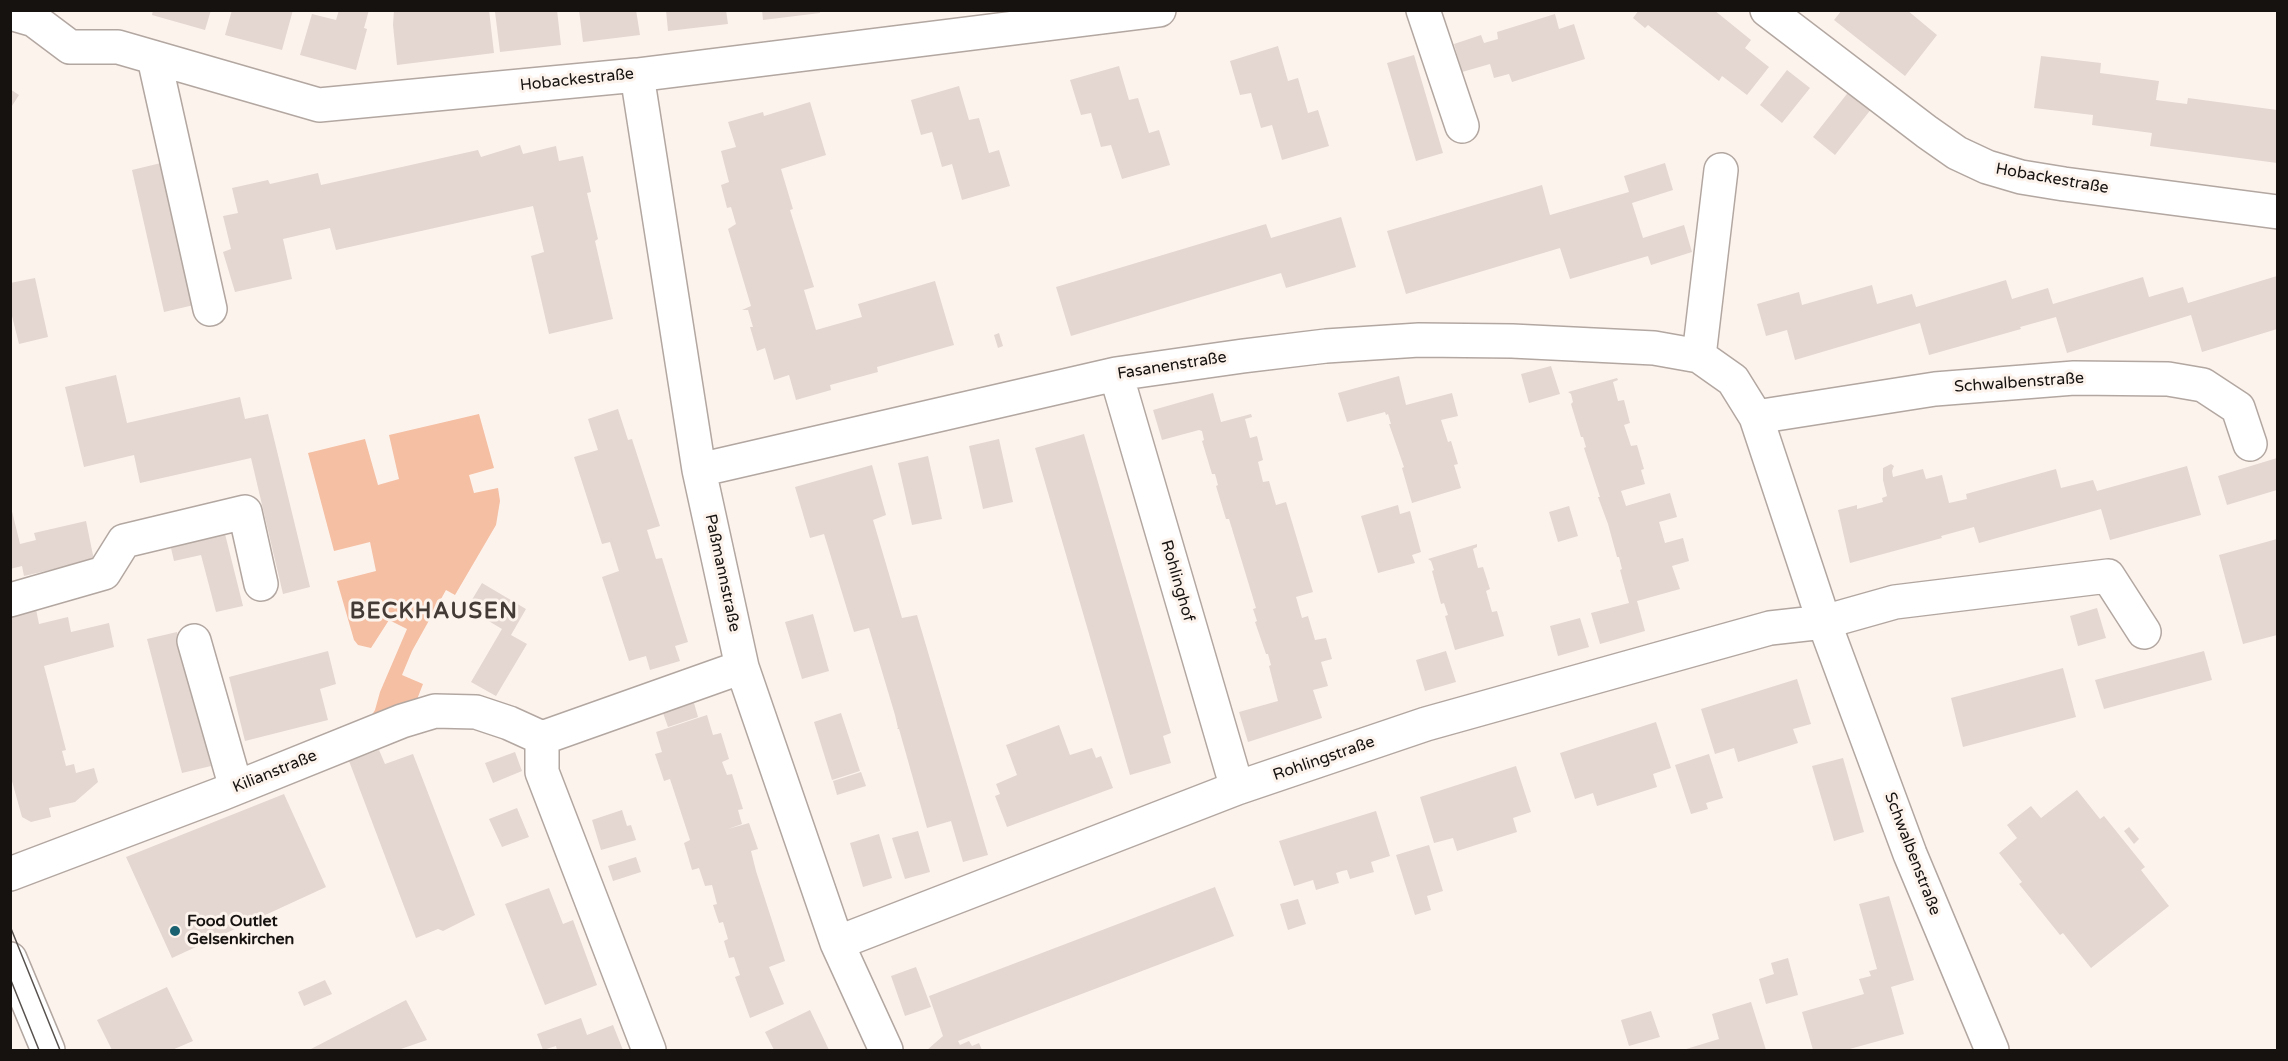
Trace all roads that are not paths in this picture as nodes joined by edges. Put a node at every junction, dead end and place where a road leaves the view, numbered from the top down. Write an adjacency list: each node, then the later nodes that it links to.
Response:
1 (1159, 10): 6 (street, Hobackestraße)
2 (1423, 10): 7 (street)
3 (1767, 10): 9 (street, Hobackestraße)
4 (10, 13): 5 (street, Hobackestraße)
5 (154, 58): 6 (street, Hobackestraße); 10 (street)
6 (637, 75): 16 (street, Paßmannstraße)
7 (1462, 126)
8 (1721, 170): 12 (street)
9 (2277, 212)
10 (210, 309)
11 (1654, 348): 12 (street, Schwalbenstraße); 13 (street, Fasanenstraße)
12 (1699, 356): 14 (street, Schwalbenstraße)
13 (1116, 374): 16 (street, Fasanenstraße); 25 (street, Rohlinghof)
14 (1756, 417): 15 (street, Schwalbenstraße); 19 (street, Schwalbenstraße)
15 (2250, 444)
16 (699, 470): 22 (street, Paßmannstraße)
17 (261, 584): 18 (street)
18 (10, 600)
19 (1824, 622): 20 (street); 25 (street, Rohlingstraße); 32 (street, Schwalbenstraße)
20 (2144, 632)
21 (194, 641): 24 (street)
22 (742, 667): 23 (street); 27 (street, Paßmannstraße)
23 (542, 738): 24 (street, Kilianstraße); 30 (street)
24 (236, 788): 26 (street, Kilianstraße)
25 (1237, 788): 27 (street, Rohlingstraße)
26 (10, 874)
27 (837, 943): 31 (street, Paßmannstraße)
28 (10, 959): 29 (street)
29 (48, 1050)
30 (649, 1050)
31 (886, 1050)
32 (1992, 1050)

